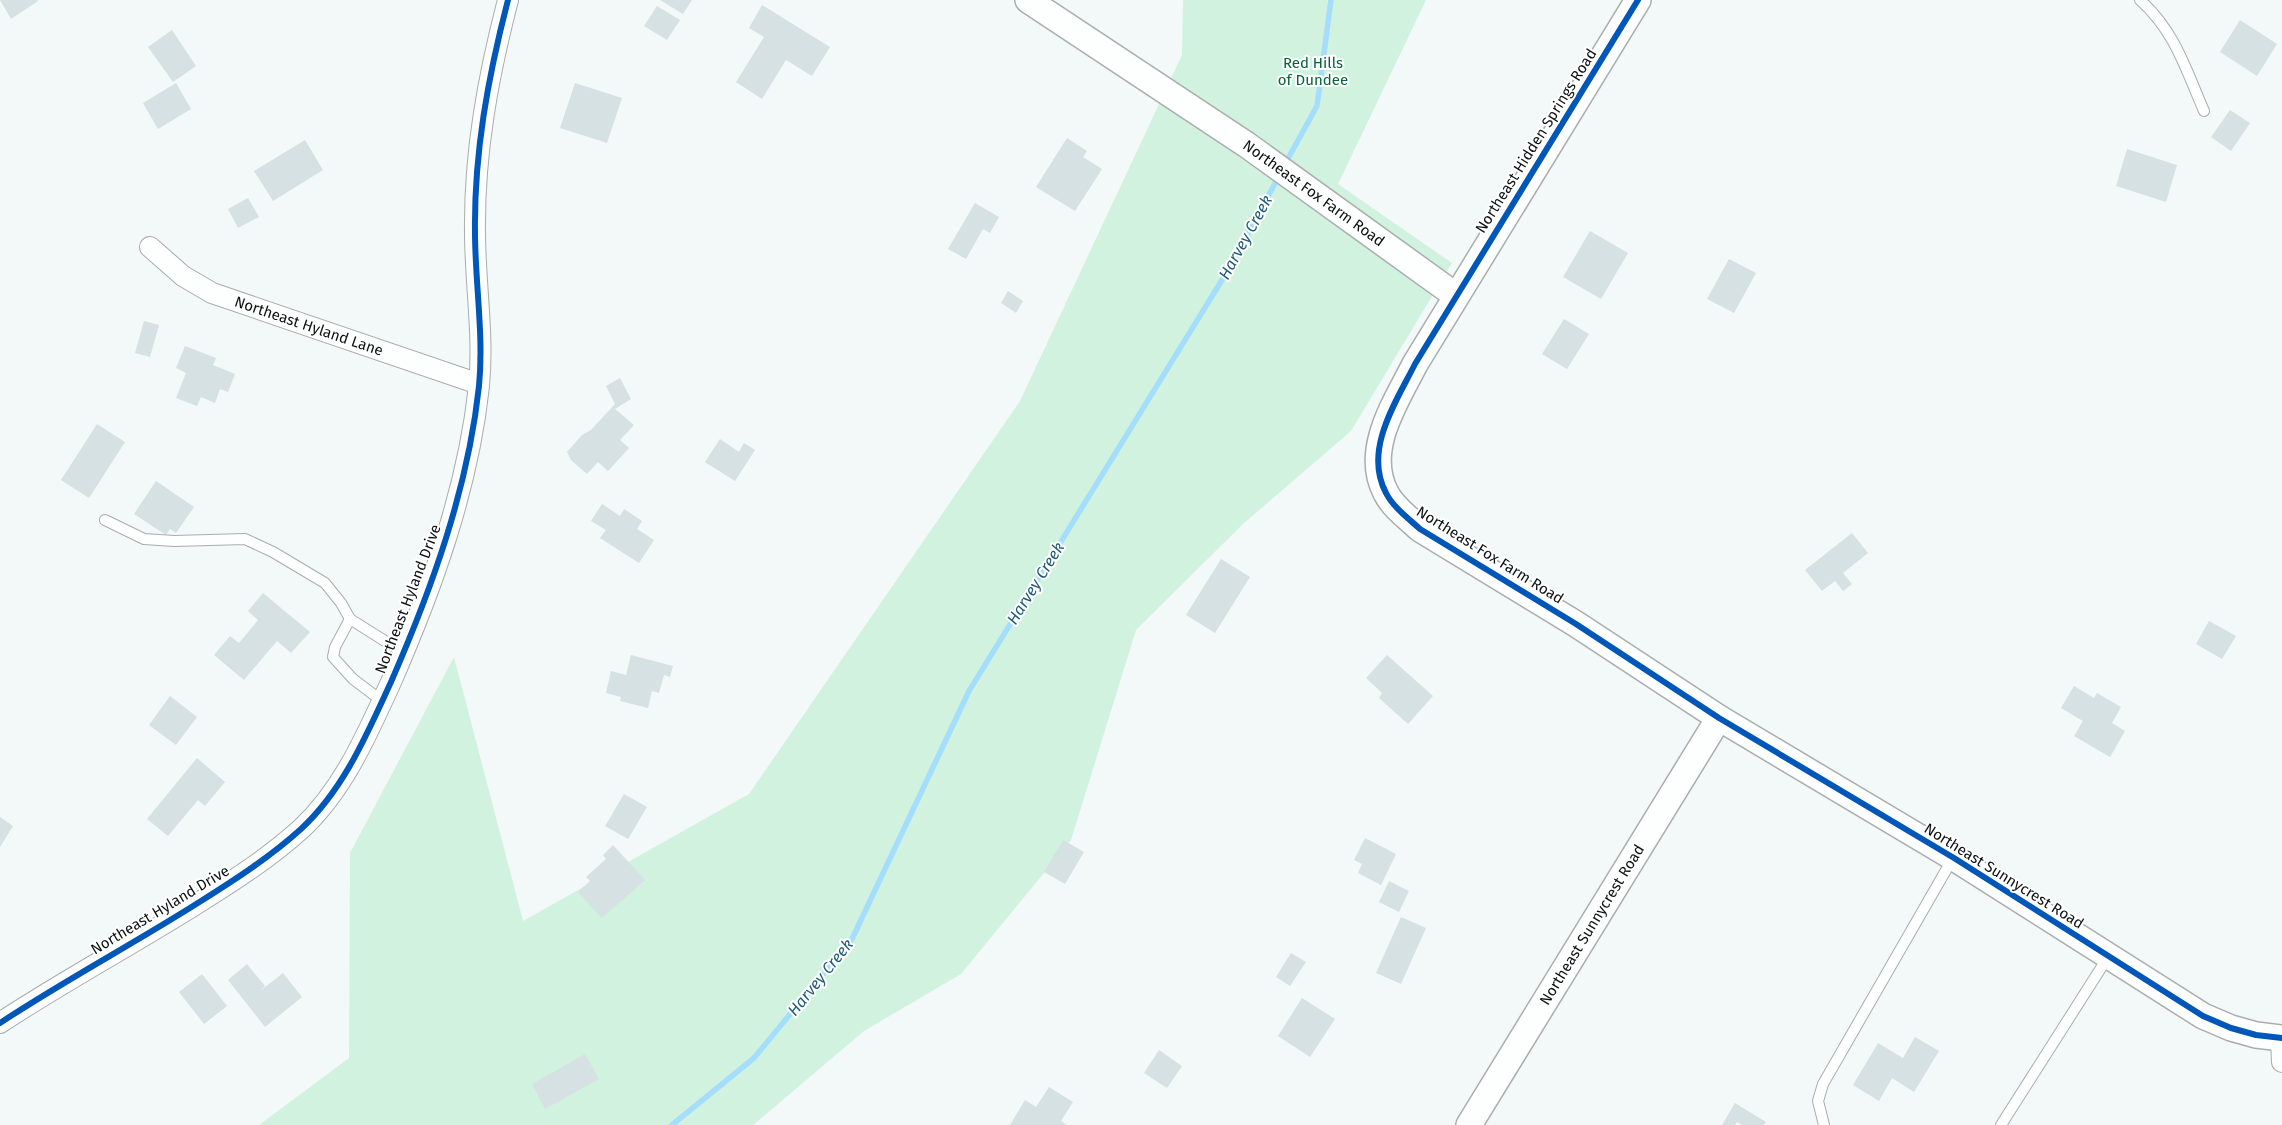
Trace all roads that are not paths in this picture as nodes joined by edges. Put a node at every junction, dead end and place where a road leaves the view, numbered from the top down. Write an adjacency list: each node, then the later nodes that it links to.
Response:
1 (508, 0): 8 (street, Northeast Hyland Drive)
2 (1028, 0): 7 (street, Northeast Fox Farm Road)
3 (1638, 0): 7 (street, Northeast Hidden Springs Road)
4 (2140, 0): 5 (lane)
5 (2204, 111)
6 (150, 247): 8 (street, Northeast Hyland Lane)
7 (1455, 295): 13 (street, Northeast Fox Farm Road)
8 (479, 384): 11 (street, Northeast Hyland Drive)
9 (106, 520): 10 (lane)
10 (350, 619): 11 (lane); 12 (lane)
11 (404, 652): 12 (street, Northeast Hyland Drive)
12 (382, 701): 16 (street, Northeast Hyland Drive)
13 (1719, 718): 14 (street, Northeast Sunnycrest Road); 18 (street, Northeast Sunnycrest Road)
14 (1954, 858): 15 (street, Northeast Sunnycrest Road); 19 (lane)
15 (2108, 957): 17 (street, Northeast Sunnycrest Road); 20 (lane)
16 (0, 1023)
17 (2282, 1046)
18 (1469, 1125)
19 (1824, 1125)
20 (2001, 1125)

